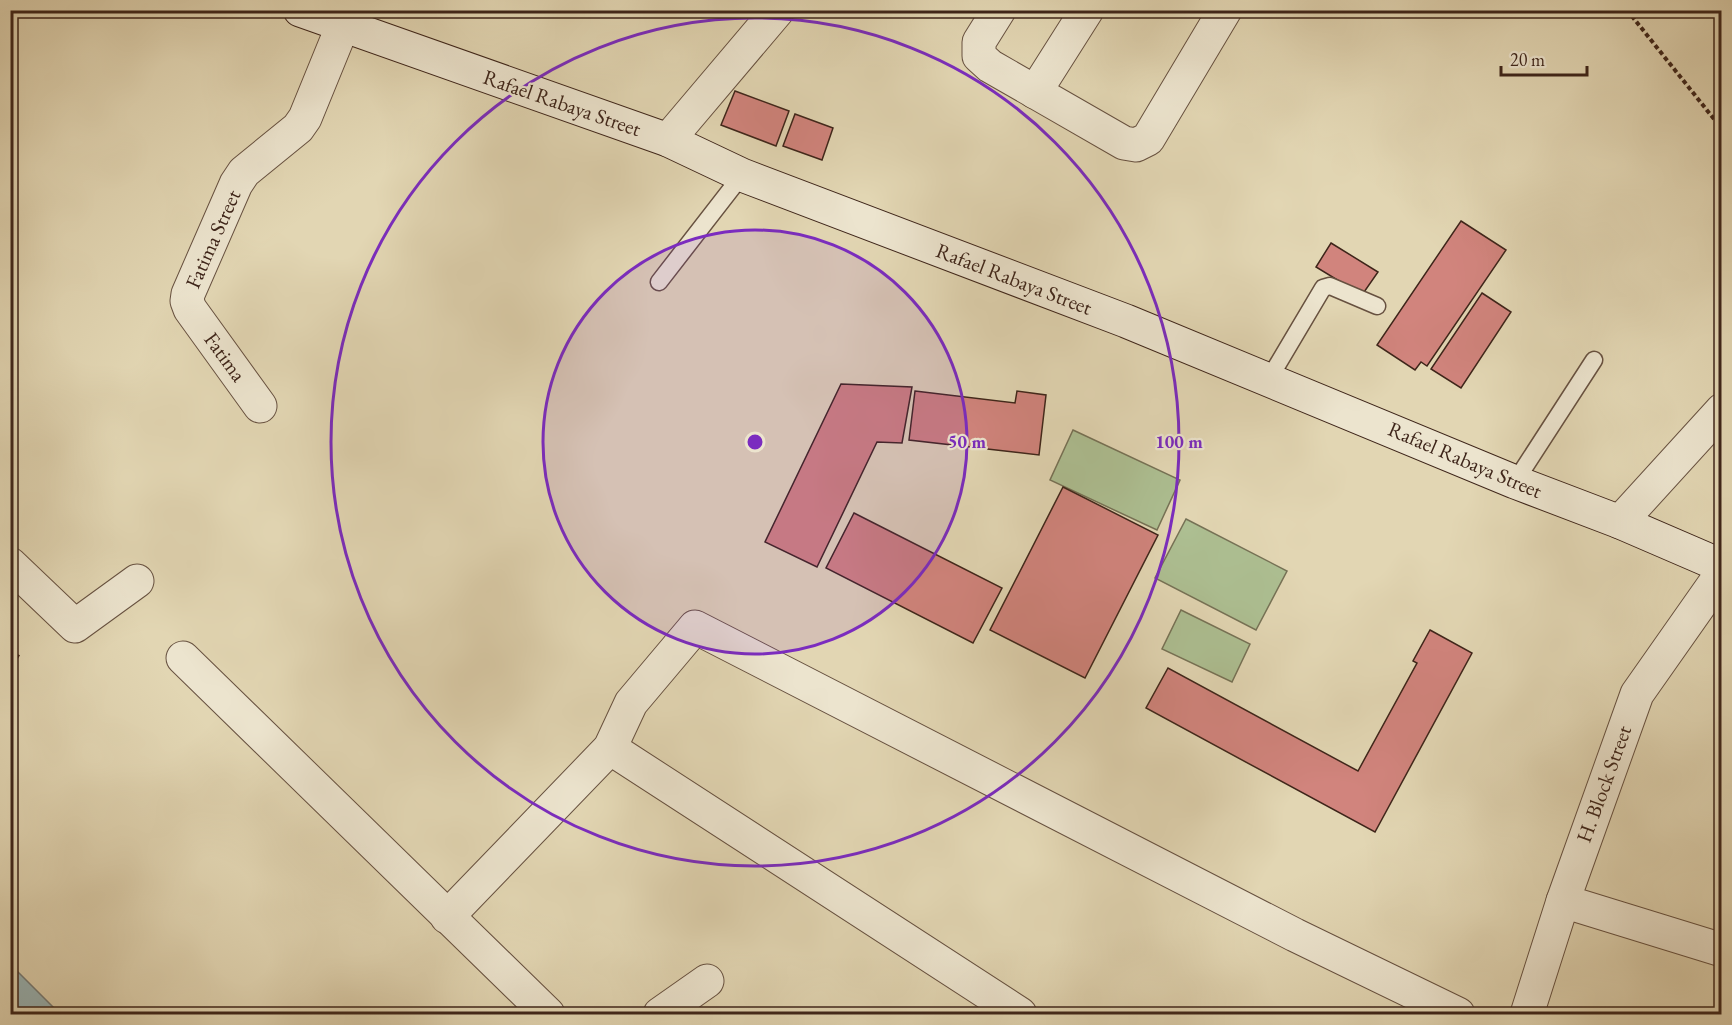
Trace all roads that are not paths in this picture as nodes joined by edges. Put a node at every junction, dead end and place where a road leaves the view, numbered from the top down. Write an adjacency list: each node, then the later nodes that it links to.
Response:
1 (300, 10): 6 (street, Rafael Rabaya Street)
2 (778, 10): 8 (street)
3 (999, 10): 7 (street)
4 (1087, 10): 7 (street)
5 (1225, 10): 7 (street)
6 (343, 26): 8 (street, Rafael Rabaya Street); 12 (street, Fatima Street)
7 (1035, 92)
8 (668, 140): 9 (street, Rafael Rabaya Street)
9 (742, 174): 10 (lane); 14 (street, Rafael Rabaya Street)
10 (659, 282)
11 (1377, 306): 14 (lane)
12 (190, 309): 15 (street, Fatima)
13 (1594, 360): 17 (lane)
14 (1269, 379): 17 (street, Rafael Rabaya Street)
15 (260, 406)
16 (1722, 410): 18 (street)
17 (1515, 482): 18 (street, Rafael Rabaya Street)
18 (1620, 522): 20 (street, Rafael Rabaya Street)
19 (10, 564): 22 (street)
20 (1722, 566)
21 (1722, 573): 25 (street, H. Block Street)
22 (137, 581)
23 (183, 658): 26 (street)
24 (610, 748): 26 (street); 31 (street); 32 (street)
25 (1563, 900): 27 (street); 33 (street, H. Block Street)
26 (447, 917): 29 (street)
27 (1722, 950)
28 (707, 981): 30 (street)
29 (548, 1014)
30 (660, 1014)
31 (1020, 1014)
32 (1458, 1014)
33 (1527, 1014)

